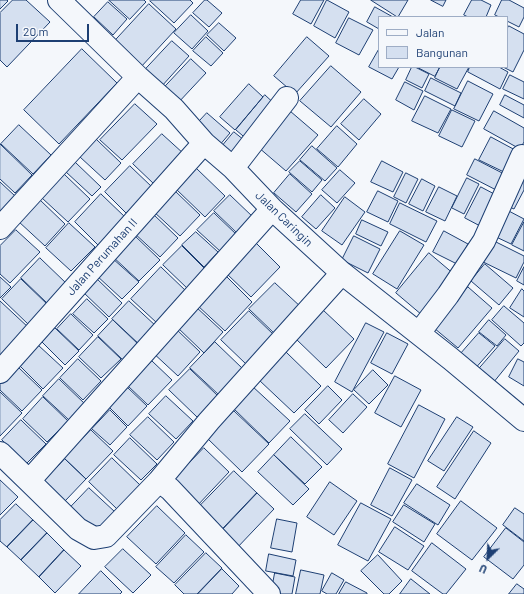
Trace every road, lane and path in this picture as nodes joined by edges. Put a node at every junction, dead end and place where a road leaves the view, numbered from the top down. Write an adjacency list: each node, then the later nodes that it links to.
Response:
1 (59, 0): 2 (street, Jalan Caringin)
2 (138, 77): 4 (street, Jalan Caringin); 8 (street)
3 (287, 98): 6 (street)
4 (204, 143): 6 (street, Jalan Caringin); 11 (street, Jalan Perumahan II)
5 (522, 156): 10 (street)
6 (233, 168): 7 (street, Jalan Caringin)
7 (272, 209): 9 (street, Jalan Caringin); 14 (street)
8 (0, 228)
9 (342, 273): 10 (street, Jalan Caringin); 15 (street)
10 (419, 333): 12 (street, Jalan Caringin)
11 (0, 372)
12 (524, 420)
13 (0, 453): 14 (street)
14 (29, 481): 15 (street)
15 (159, 481): 16 (street)
16 (269, 594)

